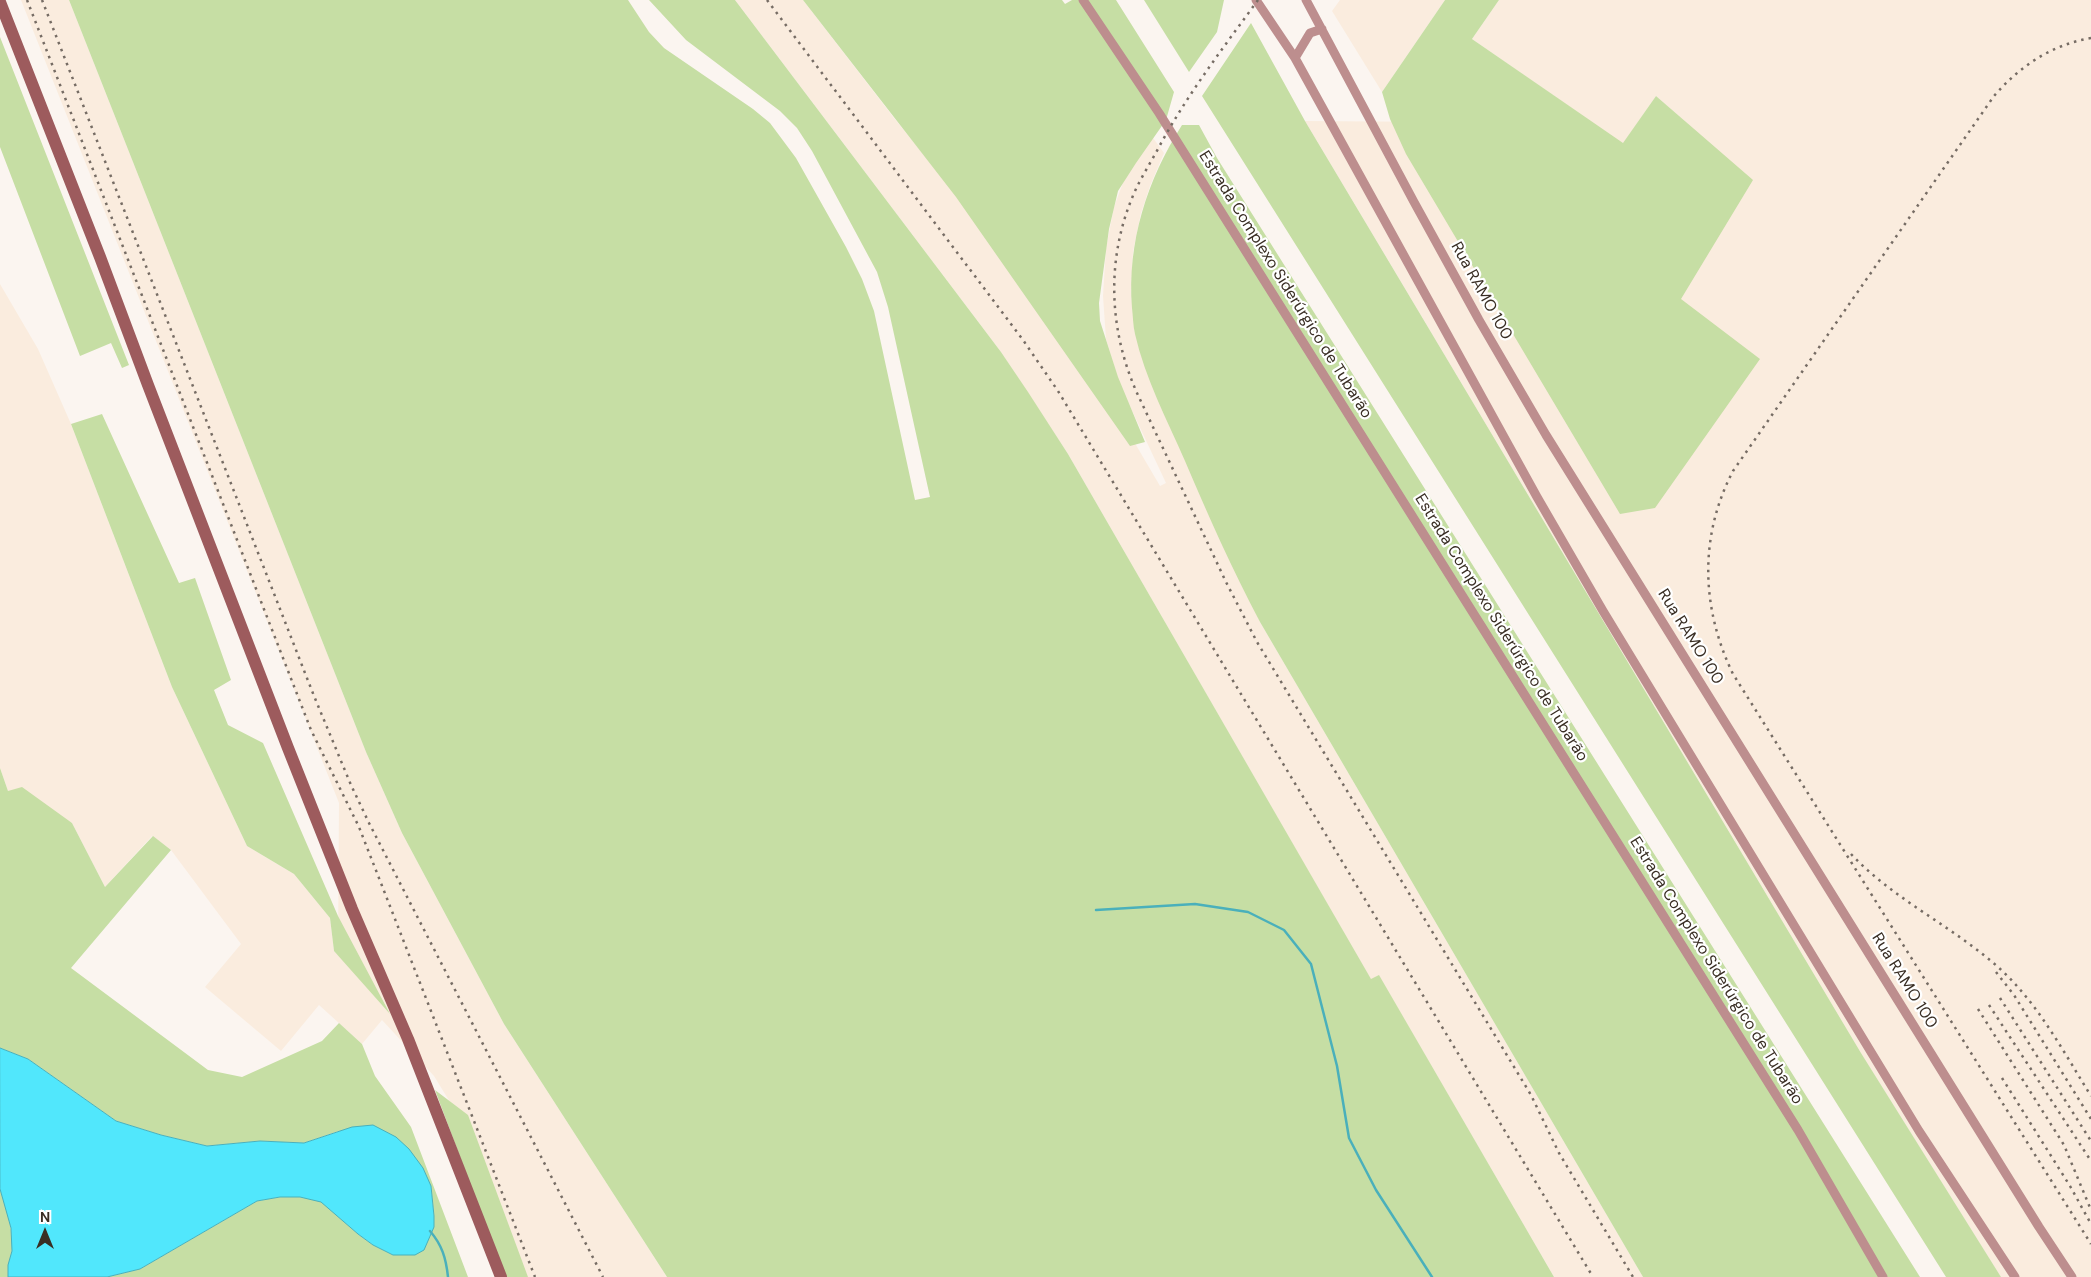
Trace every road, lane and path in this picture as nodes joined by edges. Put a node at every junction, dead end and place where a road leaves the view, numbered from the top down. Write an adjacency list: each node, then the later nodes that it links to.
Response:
1 (1083, 0): 8 (street, Estrada Complexo Siderúrgico de Tubarão)
2 (1256, 0): 6 (street)
3 (1306, 0): 5 (street, Rua RAMO 100)
4 (0, 2): 7 (street)
5 (1322, 29): 6 (street); 10 (street, Rua RAMO 100)
6 (1294, 58): 9 (street)
7 (501, 1277)
8 (1883, 1277)
9 (2015, 1277)
10 (2072, 1277)

